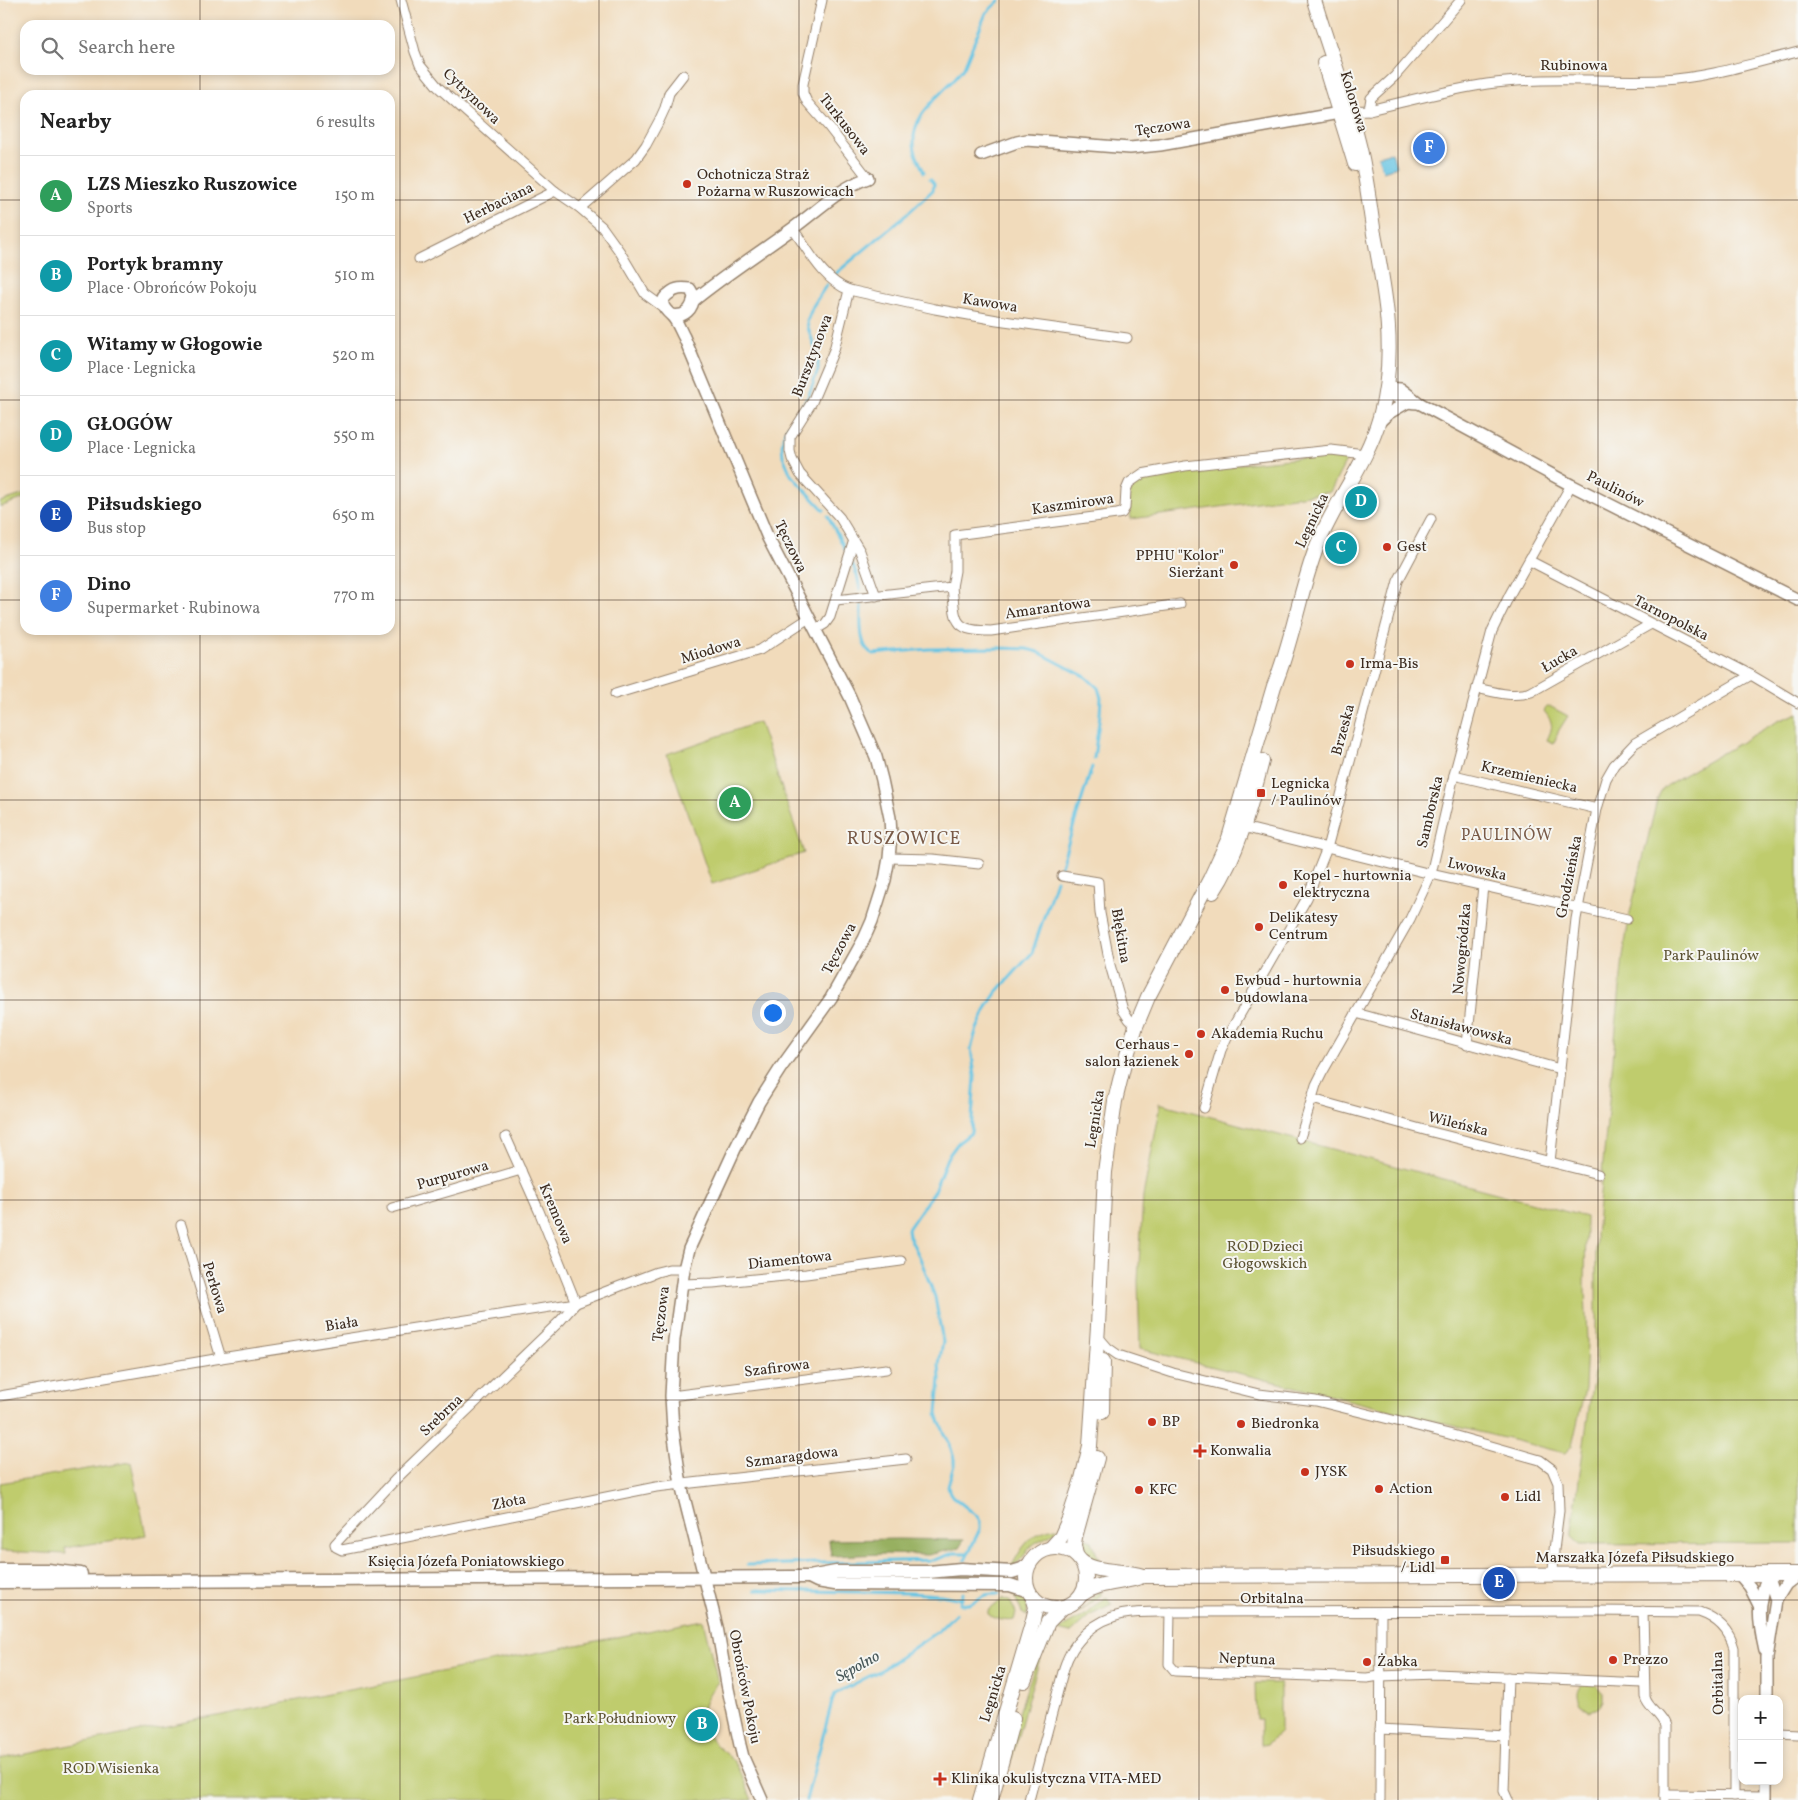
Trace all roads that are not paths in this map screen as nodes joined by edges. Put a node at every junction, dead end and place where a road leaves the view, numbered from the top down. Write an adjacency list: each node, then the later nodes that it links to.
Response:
1 (401, 0): 12 (street, Cytrynowa)
2 (822, 0): 11 (street, Turkusowa)
3 (1305, 0): 9 (main road, Kolorowa)
4 (1314, 0): 9 (main road, Kolorowa)
5 (1458, 2): 8 (street)
6 (1798, 52): 8 (street, Rubinowa)
7 (683, 75): 13 (street)
8 (1369, 110): 9 (street, Rubinowa)
9 (1344, 112): 10 (street, Tęczowa); 22 (main road, Kolorowa)
10 (981, 155)
11 (868, 178): 14 (street)
12 (555, 191): 13 (street, Herbaciana); 15 (street, Herbaciana)
13 (580, 208): 18 (street, Herbaciana)
14 (793, 229): 16 (street); 17 (street)
15 (418, 259)
16 (850, 290): 21 (street, Kawowa); 28 (street, Bursztynowa)
17 (693, 297): 18 (street); 19 (street)
18 (667, 311): 19 (street); 20 (street, Tęczowa)
19 (686, 313): 20 (street, Tęczowa)
20 (684, 337): 35 (street, Tęczowa)
21 (1127, 338)
22 (1386, 388): 23 (street, Paulinów); 24 (main road, Legnicka)
23 (1413, 403): 24 (street); 26 (street, Paulinów)
24 (1378, 423): 25 (main road, Legnicka)
25 (1365, 454): 30 (street, Kaszmirowa); 44 (main road, Legnicka)
26 (1571, 485): 29 (street, Samborska); 33 (street, Paulinów)
27 (1430, 519): 45 (street, Brzeska)
28 (853, 543): 31 (street, Bursztynowa); 32 (street)
29 (1530, 561): 36 (street, Tarnopolska); 39 (street, Samborska)
30 (952, 587): 31 (street); 34 (street, Amarantowa)
31 (876, 596): 32 (street)
32 (836, 600): 37 (street)
33 (1798, 600)
34 (1180, 604)
35 (809, 618): 37 (street, Tęczowa); 40 (street, Miodowa)
36 (1651, 624): 38 (street, Tarnopolska); 39 (street, Łucka)
37 (815, 630): 46 (street, Tęczowa)
38 (1751, 675): 41 (street, Tarnopolska); 43 (street, Grodzieńska)
39 (1476, 688): 42 (street, Samborska)
40 (615, 694)
41 (1798, 702)
42 (1454, 775): 43 (street, Krzemieniecka); 48 (street, Samborska)
43 (1597, 809): 51 (street, Grodzieńska)
44 (1239, 826): 45 (street, Lwowska); 54 (main road, Legnicka)
45 (1327, 848): 48 (street, Lwowska); 58 (street, Brzeska)
46 (889, 858): 47 (street); 67 (street, Tęczowa)
47 (979, 864)
48 (1431, 874): 50 (street, Lwowska); 53 (street, Samborska)
49 (1062, 876): 54 (street, Błękitna)
50 (1482, 886): 51 (street, Lwowska); 55 (street, Nowogródzka)
51 (1578, 907): 52 (street, Lwowska); 56 (street, Grodzieńska)
52 (1627, 919)
53 (1356, 1013): 55 (street, Stanisławowska); 57 (street, Samborska)
54 (1136, 1026): 70 (main road, Legnicka)
55 (1467, 1045): 56 (street, Stanisławowska)
56 (1560, 1069): 61 (street, Grodzieńska)
57 (1312, 1099): 60 (street, Samborska); 61 (street, Wileńska)
58 (1204, 1108)
59 (506, 1137): 62 (street, Kremowa)
60 (1300, 1138)
61 (1550, 1162): 63 (street, Wileńska)
62 (521, 1170): 64 (street, Purpurowa); 69 (street, Kremowa)
63 (1598, 1174)
64 (392, 1208)
65 (181, 1225): 72 (street, Perłowa)
66 (901, 1262): 68 (street, Diamentowa)
67 (684, 1269): 68 (street, Tęczowa); 69 (street, Biała)
68 (682, 1284): 77 (street, Tęczowa)
69 (576, 1302): 72 (street, Biała); 81 (street, Srebrna)
70 (1100, 1333): 71 (street); 73 (main road, Legnicka); 75 (main road, Legnicka)
71 (1118, 1355): 73 (street); 86 (street)
72 (221, 1358): 76 (street, Biała)
73 (1103, 1364): 75 (street); 82 (main road, Legnicka)
74 (886, 1369): 77 (street, Szafirowa)
75 (1094, 1379): 80 (main road, Legnicka)
76 (0, 1396)
77 (671, 1396): 79 (street, Tęczowa)
78 (906, 1459): 79 (street, Szmaragdowa)
79 (681, 1485): 81 (street, Złota); 91 (street, Tęczowa)
80 (1051, 1548): 82 (main road); 83 (main road)
81 (342, 1550)
82 (1079, 1558): 89 (main road, Marszałka Józefa Piłsudskiego); 95 (main road)
83 (1029, 1564): 90 (main road, Księcia Józefa Poniatowskiego); 94 (main road)
84 (0, 1570): 92 (main road, Księcia Józefa Poniatowskiego)
85 (1739, 1574): 86 (main road, Marszałka Józefa Piłsudskiego); 87 (main road, Marszałka Józefa Piłsudskiego); 97 (street)
86 (1554, 1575): 89 (main road, Marszałka Józefa Piłsudskiego)
87 (1768, 1575): 88 (main road, Marszałka Józefa Piłsudskiego); 96 (street); 97 (street)
88 (1798, 1575): 96 (street)
89 (1143, 1576): 95 (main road, Marszałka Józefa Piłsudskiego)
90 (809, 1577): 91 (main road, Księcia Józefa Poniatowskiego); 94 (main road, Księcia Józefa Poniatowskiego)
91 (706, 1578): 92 (main road, Księcia Józefa Poniatowskiego); 115 (street, Obrońców Pokoju)
92 (123, 1580): 93 (main road, Księcia Józefa Poniatowskiego)
93 (0, 1582)
94 (1031, 1594): 98 (main road); 116 (main road, Legnicka)
95 (1082, 1594): 98 (main road)
96 (1776, 1600): 102 (street)
97 (1759, 1605): 102 (street)
98 (1062, 1607): 117 (main road, Legnicka)
99 (1643, 1611): 101 (street, Orbitalna); 105 (street); 112 (street, Orbitalna)
100 (1170, 1612): 101 (street, Orbitalna); 103 (street, Neptuna); 118 (street, Orbitalna)
101 (1380, 1612): 103 (street)
102 (1767, 1658): 106 (street)
103 (1380, 1676): 104 (street, Neptuna); 107 (street)
104 (1508, 1678): 105 (street, Neptuna); 110 (street)
105 (1643, 1683): 113 (street)
106 (1767, 1695)
107 (1380, 1729): 110 (street); 119 (street)
108 (1783, 1733): 109 (street)
109 (1798, 1734)
110 (1506, 1736): 120 (street)
111 (1766, 1785): 114 (street)
112 (1734, 1796): 113 (street); 114 (street)
113 (1666, 1797)
114 (1766, 1798)
115 (762, 1800)
116 (980, 1800)
117 (992, 1800)
118 (1029, 1800)
119 (1380, 1800)
120 (1508, 1800)

